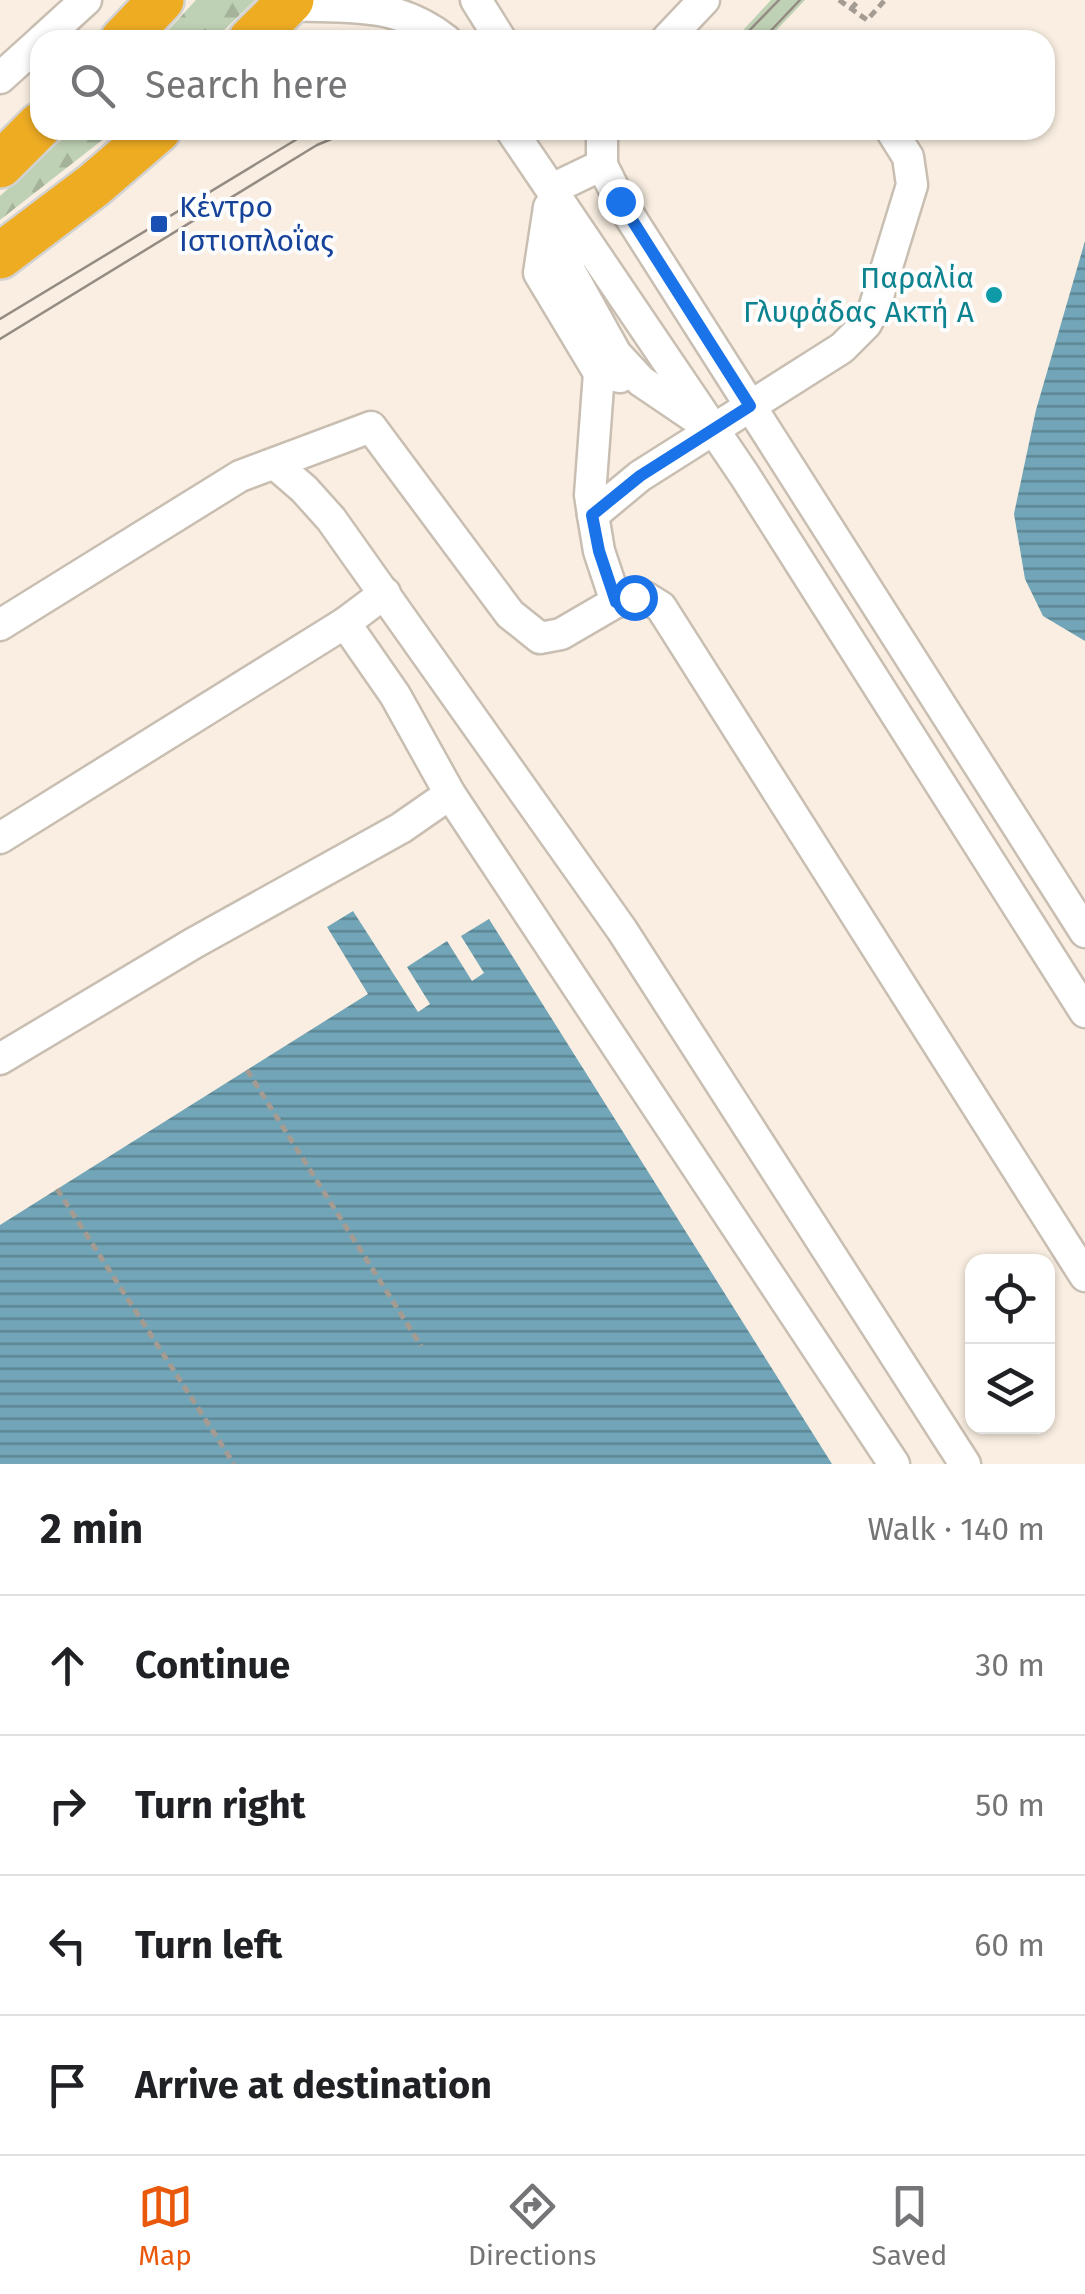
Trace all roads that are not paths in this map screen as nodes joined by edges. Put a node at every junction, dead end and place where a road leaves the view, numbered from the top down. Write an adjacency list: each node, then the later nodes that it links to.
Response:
1 (86, 0): 6 (street)
2 (160, 0): 7 (highway)
3 (476, 0): 10 (street)
4 (704, 0): 11 (street)
5 (288, 3): 8 (highway); 9 (street)
6 (53, 30)
7 (132, 30)
8 (260, 30)
9 (431, 30)
10 (495, 30)
11 (676, 30)
12 (30, 51): 13 (street)
13 (0, 78)
14 (30, 135): 19 (highway)
15 (146, 140): 22 (highway)
16 (518, 140): 21 (street)
17 (602, 140): 20 (street)
18 (897, 140): 25 (street)
19 (0, 165)
20 (602, 165): 21 (street); 25 (street)
21 (552, 189): 23 (street); 24 (street); 26 (street)
22 (0, 256)
23 (599, 372): 24 (street); 28 (street)
24 (641, 382): 26 (street)
25 (750, 406): 26 (street); 35 (street)
26 (715, 430): 28 (street); 36 (street)
27 (274, 464): 29 (street); 30 (street); 32 (street)
28 (592, 515): 30 (street)
29 (385, 592): 31 (street); 40 (street)
30 (616, 602): 38 (street)
31 (345, 622): 33 (street); 34 (street)
32 (0, 624)
33 (450, 794): 37 (street); 39 (street)
34 (0, 838)
35 (1085, 932)
36 (1085, 1012)
37 (0, 1059)
38 (1085, 1276)
39 (894, 1464)
40 (964, 1464)

